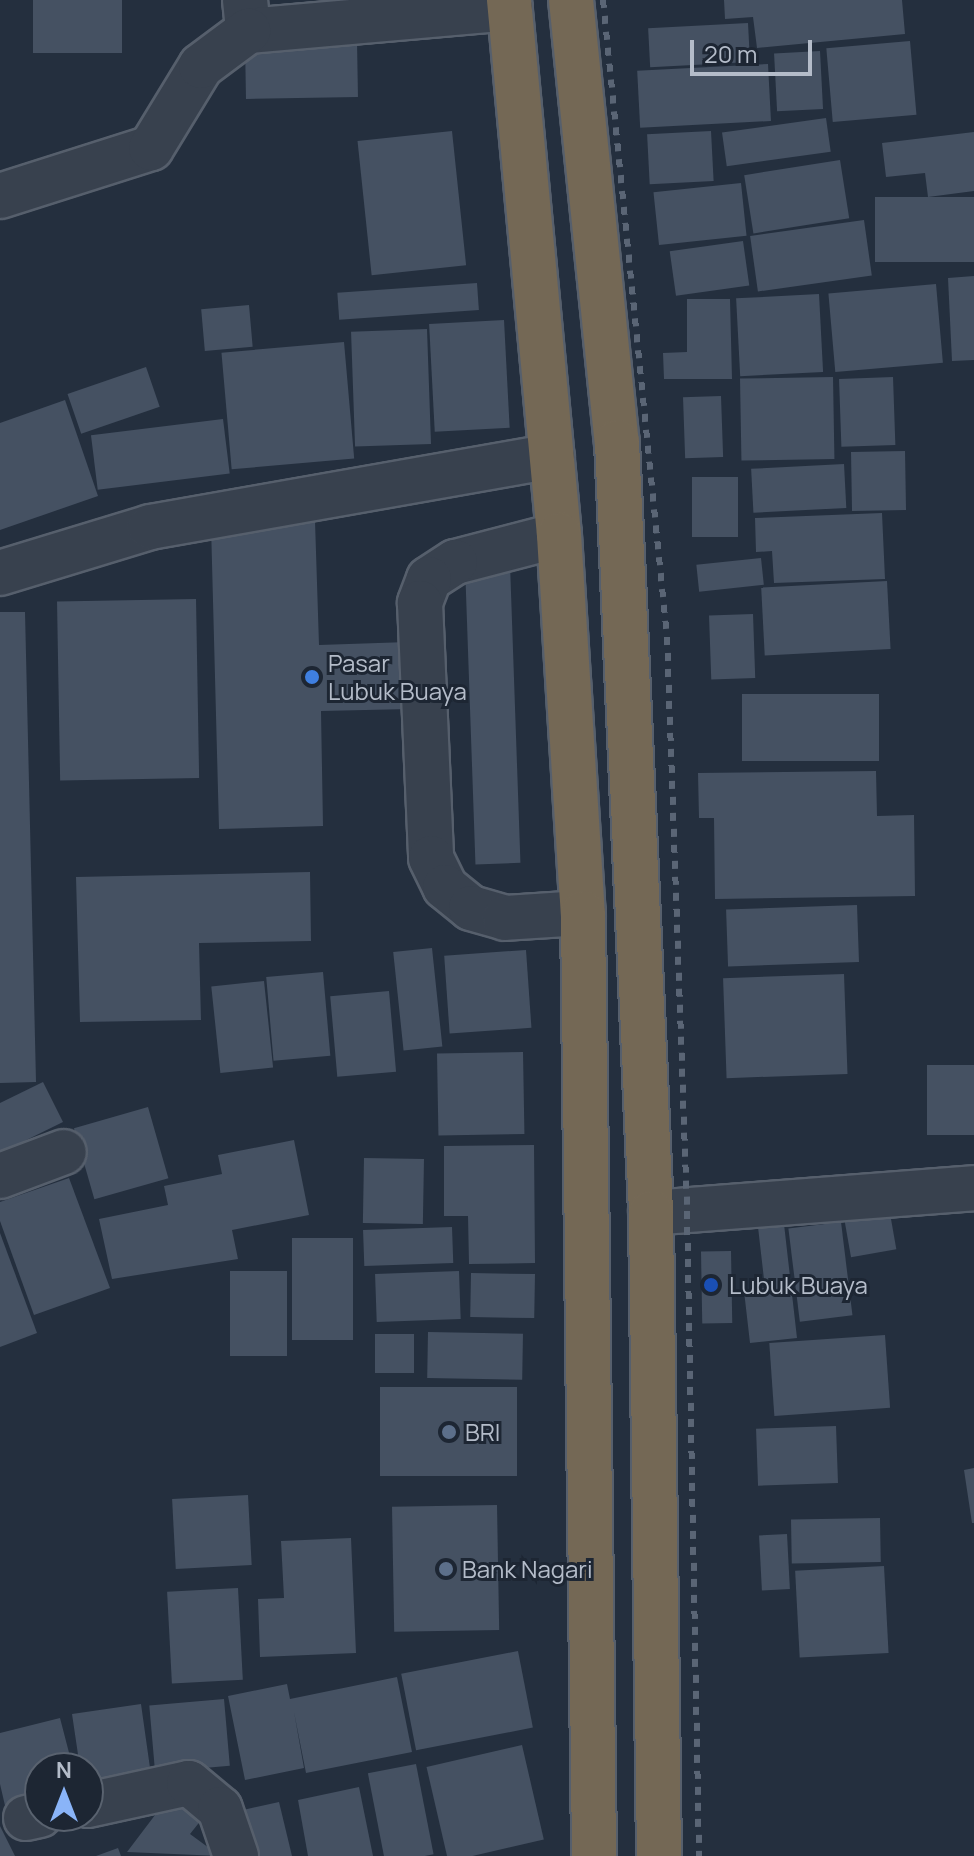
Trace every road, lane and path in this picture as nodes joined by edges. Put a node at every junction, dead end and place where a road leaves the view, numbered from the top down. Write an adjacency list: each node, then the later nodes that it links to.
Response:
1 (571, 0): 12 (highway)
2 (510, 4): 3 (street); 5 (highway)
3 (247, 16): 4 (street)
4 (0, 196)
5 (552, 456): 6 (highway); 7 (street)
6 (559, 535): 8 (highway); 8 (street)
7 (0, 573)
8 (583, 913): 14 (highway)
9 (64, 1152): 10 (street)
10 (0, 1176)
11 (974, 1188): 12 (street)
12 (651, 1213): 13 (highway)
13 (658, 1700): 14 (highway); 16 (highway)
14 (590, 1702): 17 (highway)
15 (104, 1802): 18 (street)
16 (659, 1838): 17 (highway)
17 (593, 1840)
18 (236, 1856)

